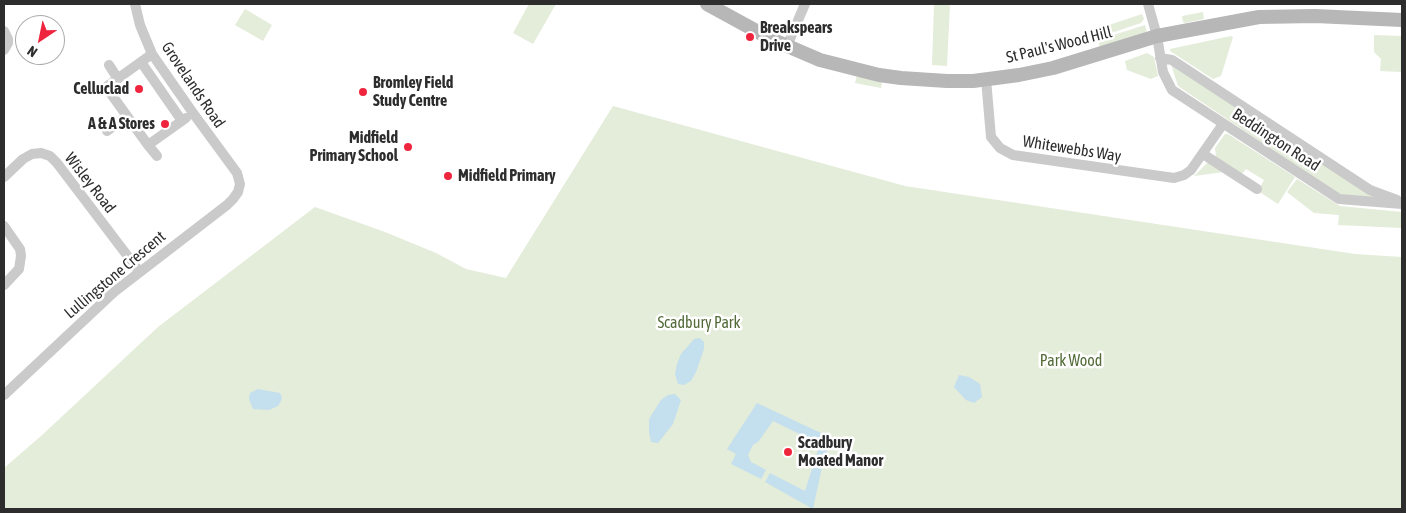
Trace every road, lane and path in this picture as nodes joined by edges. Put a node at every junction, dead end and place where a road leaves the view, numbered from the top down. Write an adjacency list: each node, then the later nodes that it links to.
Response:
1 (135, 4): 10 (street, Grovelands Road)
2 (707, 4): 8 (street, St Paul's Wood Hill)
3 (805, 4): 8 (street)
4 (1148, 4): 7 (street, Beddington Road)
5 (1402, 20): 7 (street, St Paul's Wood Hill)
6 (4, 31): 9 (street)
7 (1156, 36): 11 (street, Beddington Road); 15 (street, St Paul's Wood Hill)
8 (787, 46): 15 (street, St Paul's Wood Hill)
9 (4, 50)
10 (152, 54): 12 (street); 16 (street, Grovelands Road)
11 (1160, 58): 19 (street, Beddington Road); 27 (street, Beddington Road)
12 (141, 62): 14 (street); 18 (street, Grovelands Road)
13 (109, 65): 14 (street)
14 (118, 79): 17 (street)
15 (986, 79): 22 (street, Whitewebbs Way)
16 (193, 113): 18 (street); 25 (street, Grovelands Road)
17 (127, 116): 20 (street); 21 (street)
18 (182, 121): 21 (street)
19 (1223, 124): 22 (street, Whitewebbs Way); 27 (street, Beddington Road)
20 (107, 131)
21 (148, 145): 23 (street)
22 (1203, 154): 26 (street)
23 (157, 156)
24 (4, 177): 29 (street, Wisley Road)
25 (240, 177): 29 (street, Lullingstone Crescent)
26 (1257, 189)
27 (1402, 203)
28 (4, 226): 30 (street)
29 (139, 271): 31 (street, Lullingstone Crescent)
30 (4, 285)
31 (4, 395)

